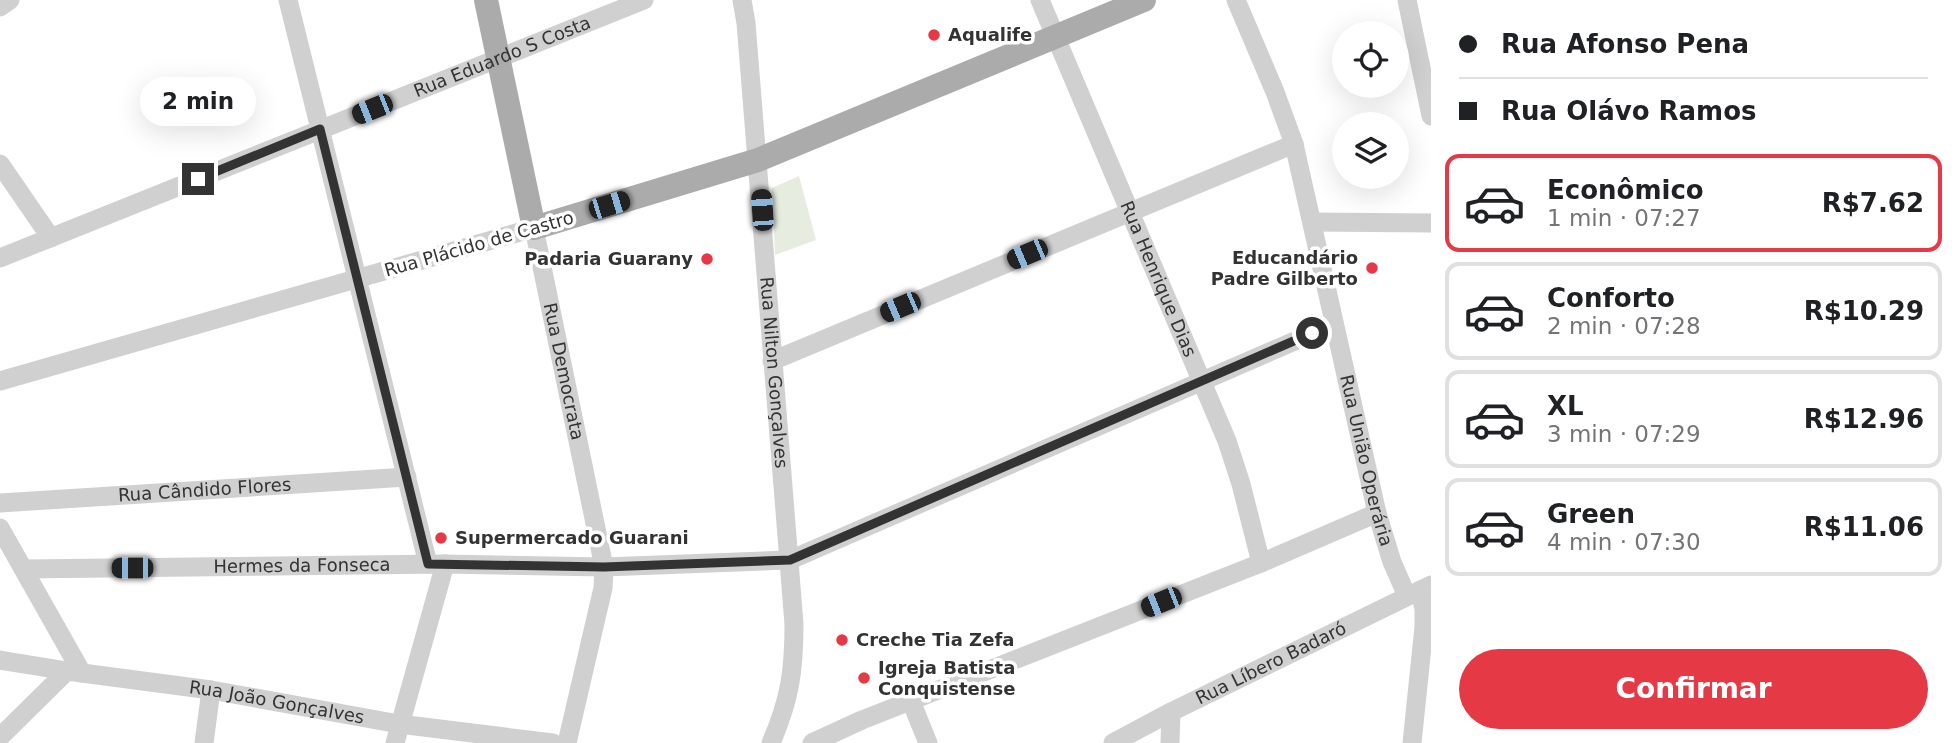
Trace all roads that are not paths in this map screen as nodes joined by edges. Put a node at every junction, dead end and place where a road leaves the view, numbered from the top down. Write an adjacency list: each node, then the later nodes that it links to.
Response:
1 (10, 0): 10 (street)
2 (288, 0): 14 (street)
3 (486, 0): 12 (main road, Rua Democrata)
4 (644, 0): 12 (street, Rua Eduardo S Costa)
5 (742, 0): 16 (street, Rua Nilton Gonçalves)
6 (1040, 0): 11 (street, Rua Henrique Dias)
7 (1144, 0): 11 (main road, Rua Plácido de Castro)
8 (1236, 0): 15 (street, Rua União Operária)
9 (1407, 0): 13 (street)
10 (0, 7)
11 (1055, 37): 16 (main road, Rua Plácido de Castro); 18 (street, Rua Henrique Dias)
12 (499, 59): 14 (street, Rua Eduardo S Costa); 21 (main road, Rua Democrata)
13 (1431, 116)
14 (320, 129): 22 (street, Rua Eduardo S Costa); 24 (street)
15 (1294, 144): 18 (street); 19 (street, Rua União Operária)
16 (758, 160): 21 (main road, Rua Plácido de Castro); 26 (street, Rua Nilton Gonçalves)
17 (0, 164): 22 (street)
18 (1128, 211): 26 (street); 28 (street, Rua Henrique Dias)
19 (1312, 222): 20 (street); 25 (street, Rua União Operária)
20 (1431, 223)
21 (534, 228): 24 (street, Rua Plácido de Castro); 36 (street, Rua Democrata)
22 (51, 238): 23 (street, Rua Eduardo S Costa)
23 (0, 258)
24 (359, 279): 27 (street, Rua Plácido de Castro); 29 (street)
25 (1334, 324): 28 (street); 31 (street, Rua União Operária)
26 (772, 361): 33 (street, Rua Nilton Gonçalves)
27 (0, 381)
28 (1202, 382): 33 (street); 34 (street, Rua Henrique Dias)
29 (407, 477): 30 (street, Rua Cândido Flores); 35 (street)
30 (0, 503)
31 (1377, 513): 34 (street); 38 (street, Rua União Operária)
32 (0, 528): 37 (street)
33 (790, 560): 36 (street, Hermes da Fonseca); 49 (street, Rua Nilton Gonçalves)
34 (1261, 563): 42 (street)
35 (436, 564): 36 (street, Hermes da Fonseca); 37 (street, Hermes da Fonseca); 44 (street)
36 (604, 567): 48 (street, Rua Democrata)
37 (24, 569): 40 (street)
38 (1419, 590): 43 (street, Rua Líbero Badaró); 54 (street, Rua União Operária)
39 (0, 660): 40 (street, Rua João Gonçalves)
40 (75, 672): 41 (street, Rua João Gonçalves); 45 (street)
41 (211, 690): 44 (street, Rua João Gonçalves); 46 (street)
42 (911, 701): 50 (street); 51 (street)
43 (1171, 712): 52 (street, Rua Líbero Badaró); 53 (street)
44 (397, 734): 47 (street, Rua João Gonçalves)
45 (0, 737)
46 (204, 743)
47 (553, 743)
48 (567, 743)
49 (771, 743)
50 (812, 743)
51 (928, 743)
52 (1113, 743)
53 (1170, 743)
54 (1412, 743)

